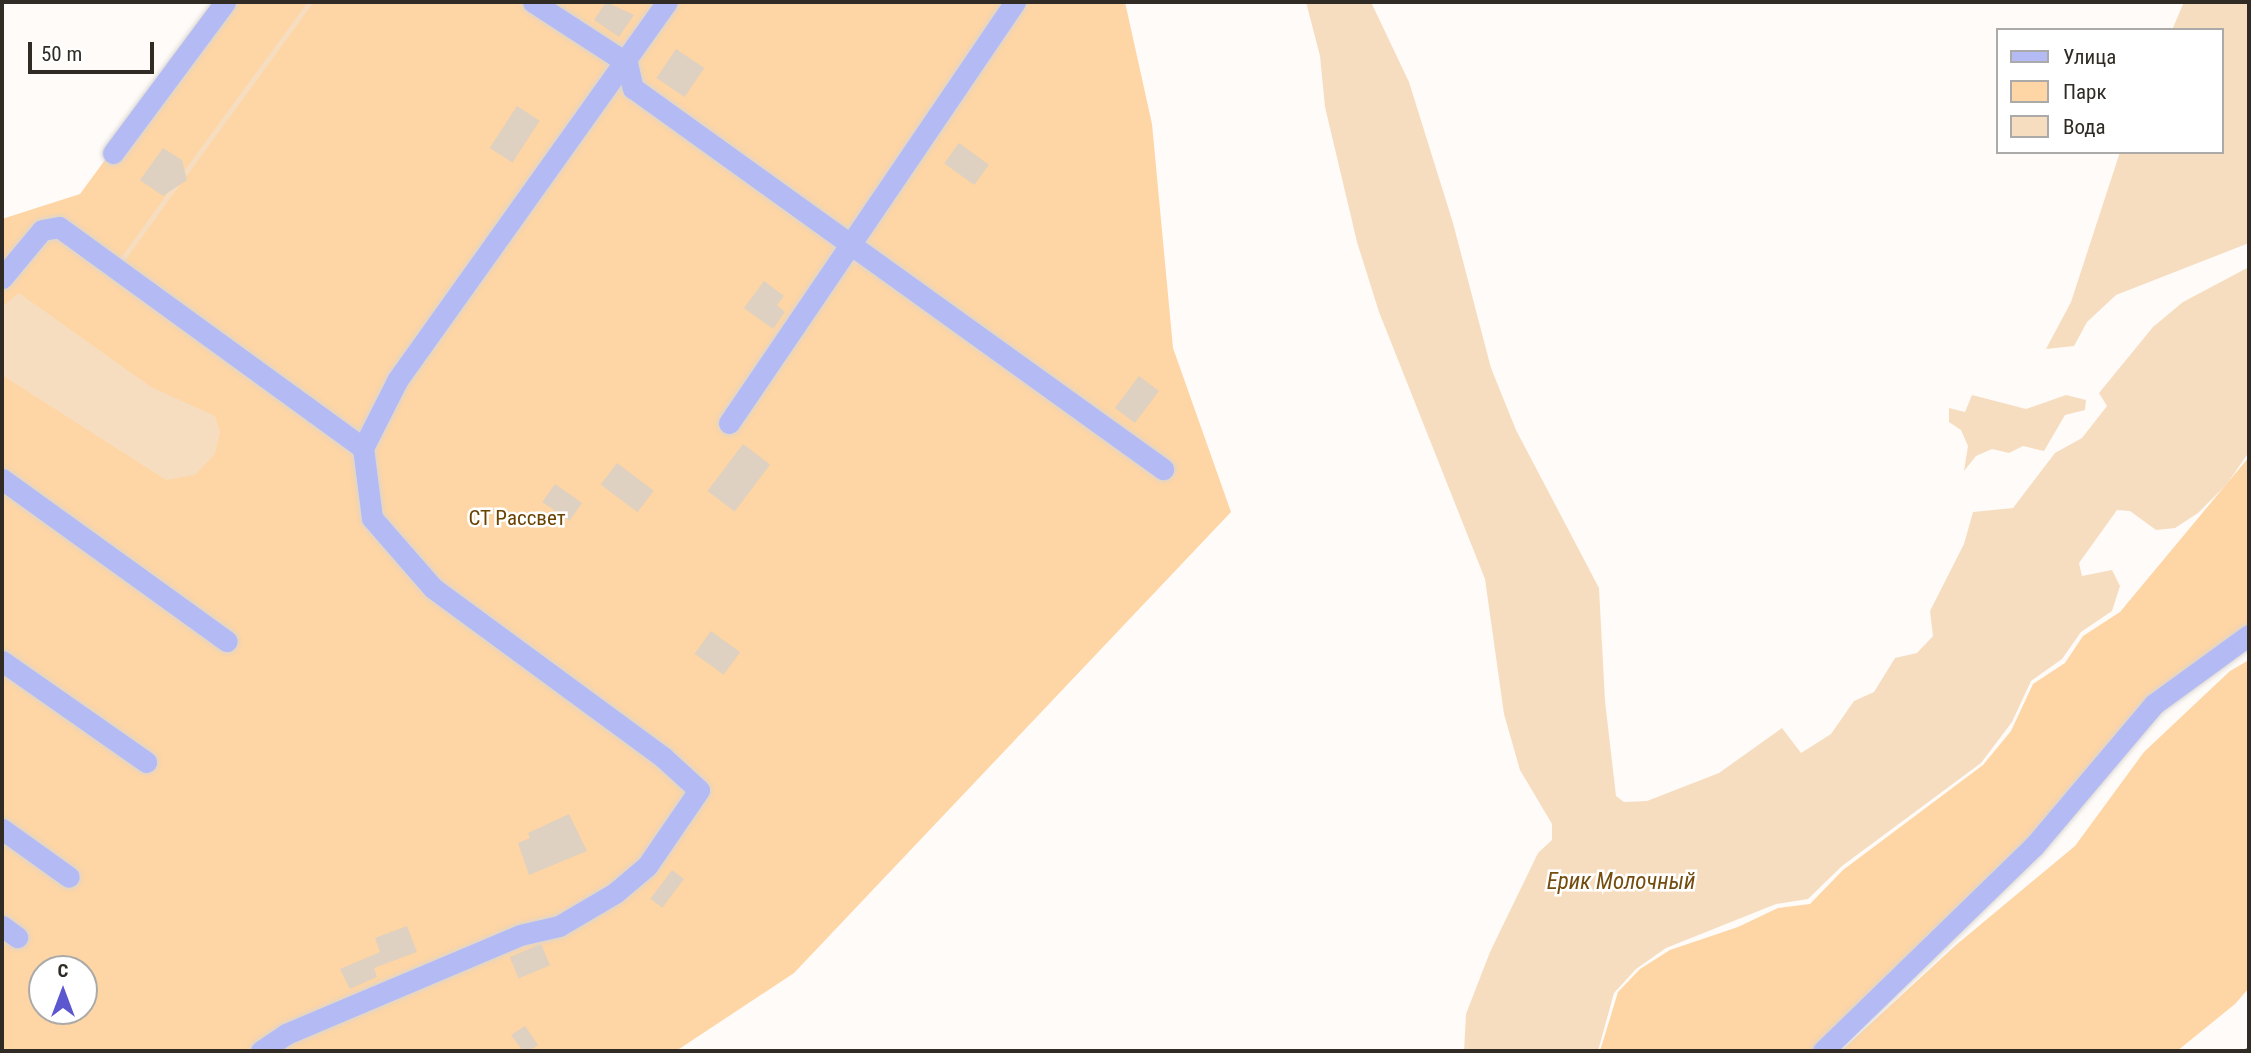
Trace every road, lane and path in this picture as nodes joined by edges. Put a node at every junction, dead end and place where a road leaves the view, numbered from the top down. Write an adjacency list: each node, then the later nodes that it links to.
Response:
1 (225, 2): 6 (street)
2 (533, 2): 5 (street)
3 (667, 2): 5 (street)
4 (1015, 2): 7 (street)
5 (627, 63): 7 (street); 10 (street)
6 (113, 153)
7 (848, 244): 9 (street); 11 (street)
8 (2, 278): 10 (street)
9 (729, 423)
10 (363, 448): 20 (street)
11 (1163, 469)
12 (2, 479): 14 (street)
13 (2249, 635): 21 (street)
14 (227, 641)
15 (2, 661): 16 (street)
16 (146, 762)
17 (2, 829): 18 (street)
18 (69, 877)
19 (2249, 1046): 22 (path)
20 (261, 1051)
21 (1823, 1051)
22 (2245, 1051)

